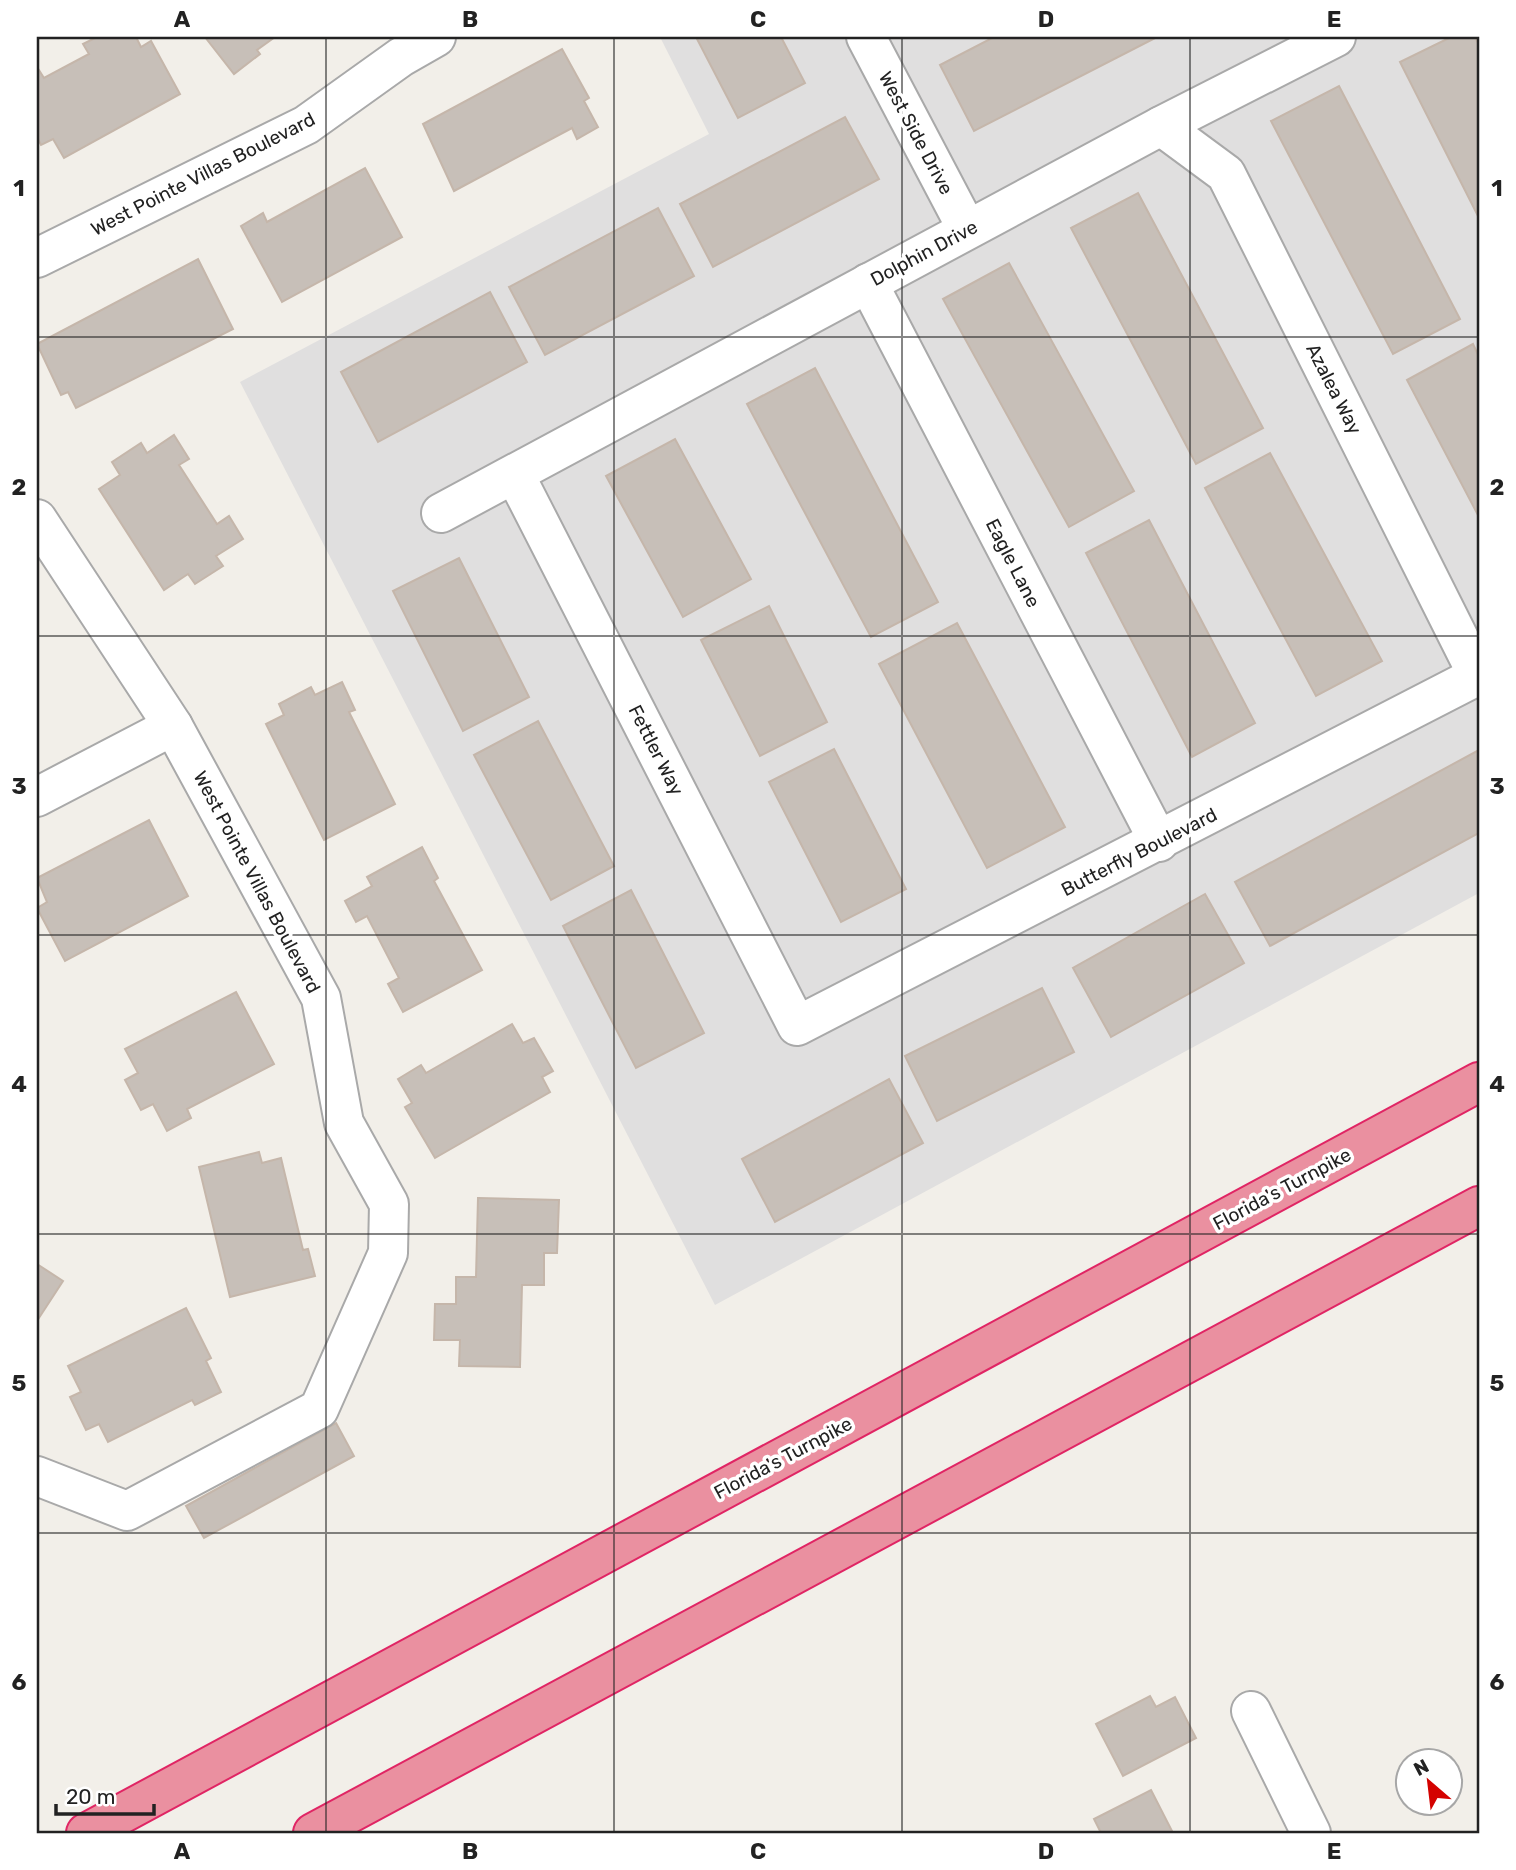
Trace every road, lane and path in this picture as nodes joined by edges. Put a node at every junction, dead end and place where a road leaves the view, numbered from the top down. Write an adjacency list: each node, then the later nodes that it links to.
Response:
1 (436, 37): 6 (street, West Pointe Villas Boulevard)
2 (866, 37): 5 (street, West Side Drive)
3 (1336, 37): 4 (street, Dolphin Drive)
4 (1161, 126): 5 (street, Dolphin Drive); 11 (street, Azalea Way)
5 (967, 229): 7 (street, Dolphin Drive)
6 (37, 258)
7 (868, 283): 8 (street, Dolphin Drive); 14 (street, Eagle Lane)
8 (515, 475): 9 (street, Dolphin Drive); 15 (street, Fettler Way)
9 (440, 513)
10 (37, 519): 12 (street, West Pointe Villas Boulevard)
11 (1478, 676): 14 (street, Butterfly Boulevard)
12 (173, 726): 13 (street); 18 (street, West Pointe Villas Boulevard)
13 (37, 797)
14 (1159, 842): 15 (street, Butterfly Boulevard)
15 (797, 1026)
16 (1479, 1082): 20 (highway, Florida's Turnpike)
17 (1479, 1206): 21 (highway)
18 (37, 1476)
19 (1251, 1712): 22 (street)
20 (86, 1833)
21 (313, 1833)
22 (1311, 1833)

